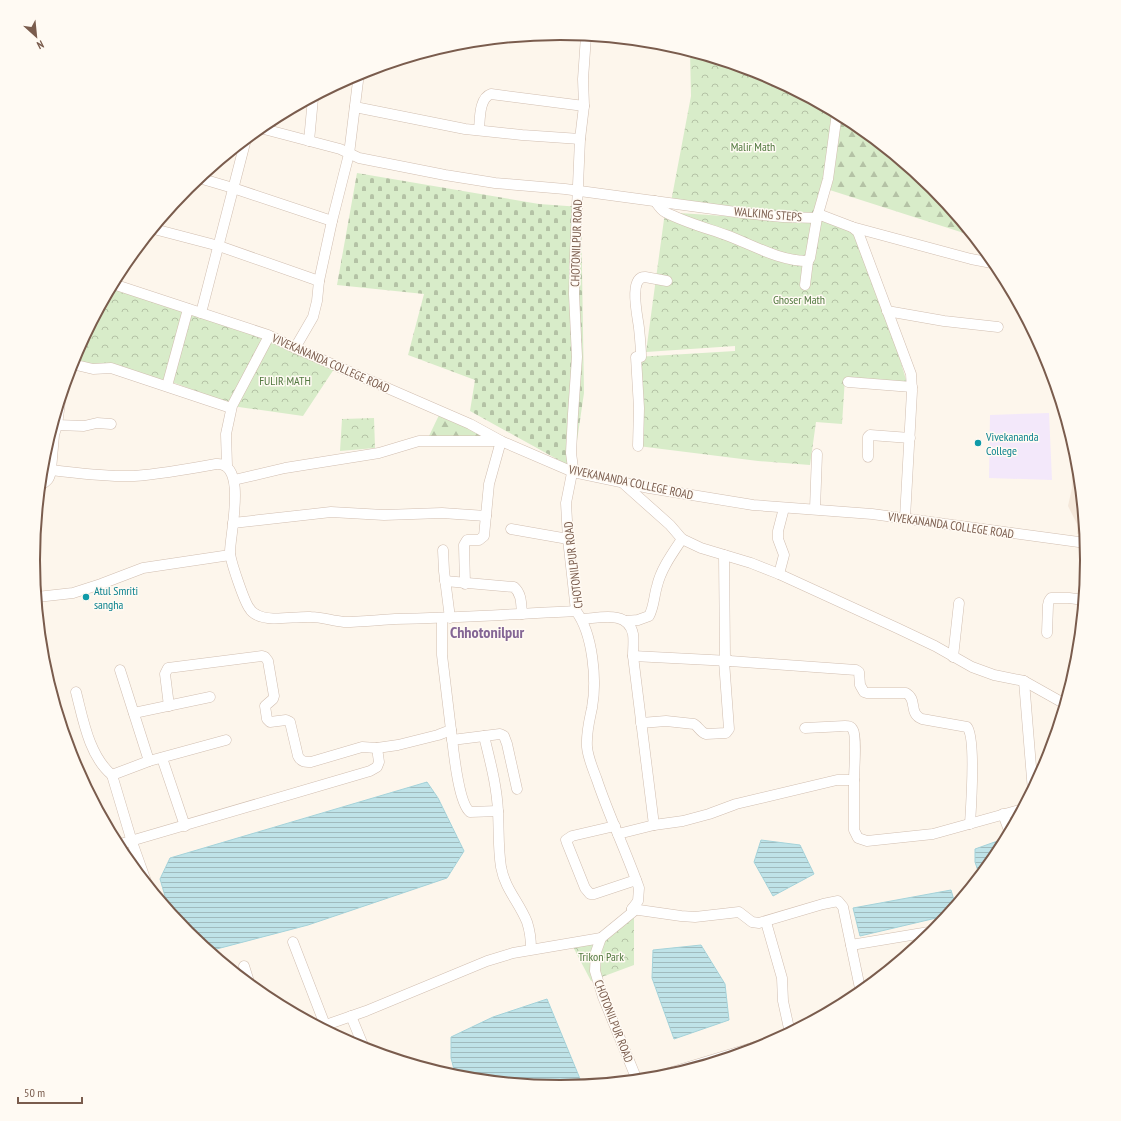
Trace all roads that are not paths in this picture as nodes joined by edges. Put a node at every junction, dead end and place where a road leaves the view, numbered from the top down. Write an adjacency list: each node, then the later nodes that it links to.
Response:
1 (586, 41): 4 (street, CHOTONILPUR ROAD)
2 (358, 81): 5 (street)
3 (313, 103): 10 (street)
4 (584, 106): 8 (street); 9 (street, CHOTONILPUR ROAD)
5 (355, 107): 8 (street); 12 (street)
6 (836, 119): 17 (street)
7 (268, 130): 10 (street, WALKING STEPS)
8 (478, 130): 9 (street)
9 (580, 138): 15 (street, CHOTONILPUR ROAD)
10 (309, 141): 12 (street, WALKING STEPS)
11 (244, 148): 14 (street)
12 (349, 154): 15 (street, WALKING STEPS); 18 (street)
13 (205, 180): 14 (street)
14 (233, 188): 18 (street); 21 (street)
15 (578, 191): 16 (street, WALKING STEPS); 49 (street, CHOTONILPUR ROAD)
16 (655, 201): 17 (street, WALKING STEPS); 22 (street)
17 (818, 216): 19 (street, WALKING STEPS); 22 (street)
18 (332, 221): 24 (street)
19 (852, 227): 23 (street, WALKING STEPS); 29 (street)
20 (159, 229): 21 (street)
21 (219, 246): 24 (street); 30 (street)
22 (808, 261): 26 (street)
23 (986, 262)
24 (319, 281): 33 (street)
25 (667, 282): 43 (street)
26 (805, 285)
27 (119, 286): 28 (street, VIVEKANANDA COLLEGE ROAD)
28 (188, 309): 30 (street, VIVEKANANDA COLLEGE ROAD); 36 (street)
29 (887, 311): 31 (street); 37 (street)
30 (201, 313): 32 (street, VIVEKANANDA COLLEGE ROAD)
31 (998, 327)
32 (269, 336): 33 (street, VIVEKANANDA COLLEGE ROAD); 38 (street)
33 (295, 348): 42 (street, VIVEKANANDA COLLEGE ROAD)
34 (78, 366): 36 (street)
35 (848, 382): 37 (street)
36 (167, 386): 38 (street)
37 (912, 387): 41 (street)
38 (231, 408): 47 (street)
39 (111, 424): 40 (street)
40 (58, 425)
41 (910, 438): 46 (street); 56 (street)
42 (501, 440): 49 (street, VIVEKANANDA COLLEGE ROAD); 50 (street); 55 (street)
43 (638, 446)
44 (53, 447): 48 (street)
45 (817, 454): 54 (street)
46 (868, 457)
47 (227, 466): 48 (street); 50 (street)
48 (51, 470): 51 (street)
49 (573, 472): 52 (street, VIVEKANANDA COLLEGE ROAD); 59 (street, CHOTONILPUR ROAD)
50 (234, 480): 57 (street)
51 (46, 482)
52 (620, 482): 53 (street, VIVEKANANDA COLLEGE ROAD); 60 (street)
53 (784, 508): 54 (street, VIVEKANANDA COLLEGE ROAD); 65 (street)
54 (815, 509): 56 (street, VIVEKANANDA COLLEGE ROAD)
55 (486, 516): 57 (street); 67 (street)
56 (905, 518): 61 (street, VIVEKANANDA COLLEGE ROAD)
57 (233, 523): 63 (street)
58 (511, 528): 59 (street)
59 (568, 539): 72 (street, CHOTONILPUR ROAD)
60 (682, 539): 64 (street); 74 (street)
61 (1080, 542)
62 (443, 550): 66 (street)
63 (230, 555): 68 (street); 73 (street)
64 (724, 555): 65 (street); 78 (street)
65 (780, 574): 77 (street)
66 (445, 581): 67 (street); 73 (street)
67 (465, 584): 71 (street)
68 (41, 597)
69 (1080, 599): 75 (street)
70 (959, 603): 77 (street)
71 (522, 614): 72 (street); 73 (street)
72 (579, 615): 74 (street); 105 (street, CHOTONILPUR ROAD)
73 (446, 618): 88 (street)
74 (626, 621): 76 (street)
75 (1047, 633)
76 (633, 656): 78 (street); 86 (street)
77 (953, 657): 80 (street)
78 (727, 661): 86 (street); 101 (street)
79 (120, 670): 85 (street)
80 (1024, 681): 83 (street); 96 (street)
81 (76, 692): 94 (street)
82 (210, 697): 84 (street)
83 (1061, 701)
84 (169, 706): 85 (street); 91 (street)
85 (134, 713): 93 (street)
86 (641, 723): 102 (street)
87 (805, 728): 95 (street)
88 (452, 735): 89 (street); 91 (street); 99 (street)
89 (484, 736): 97 (street); 99 (street)
90 (226, 740): 92 (street)
91 (377, 748): 103 (street)
92 (162, 758): 93 (street); 103 (street)
93 (150, 761): 94 (street)
94 (112, 774): 106 (street)
95 (854, 780): 101 (street); 102 (street)
96 (1032, 780)
97 (518, 789)
98 (1017, 811): 100 (street)
99 (498, 812): 116 (street)
100 (1003, 814): 101 (street); 104 (street)
101 (970, 824)
102 (654, 825): 105 (street)
103 (185, 826): 106 (street)
104 (1008, 826)
105 (616, 830): 109 (street, CHOTONILPUR ROAD); 109 (street)
106 (132, 842): 107 (street); 108 (street)
107 (124, 844)
108 (141, 868)
109 (636, 880): 110 (street, CHOTONILPUR ROAD)
110 (632, 909): 111 (street); 113 (street, CHOTONILPUR ROAD)
111 (766, 922): 115 (street); 123 (street)
112 (925, 933): 115 (street)
113 (601, 938): 116 (street); 125 (street, CHOTONILPUR ROAD)
114 (293, 942): 121 (street)
115 (850, 945): 119 (street)
116 (531, 949): 120 (street)
117 (244, 966): 118 (street)
118 (247, 975)
119 (859, 987)
120 (351, 1016): 122 (street); 124 (street)
121 (322, 1023)
122 (326, 1025)
123 (789, 1028)
124 (362, 1041)
125 (635, 1076)

